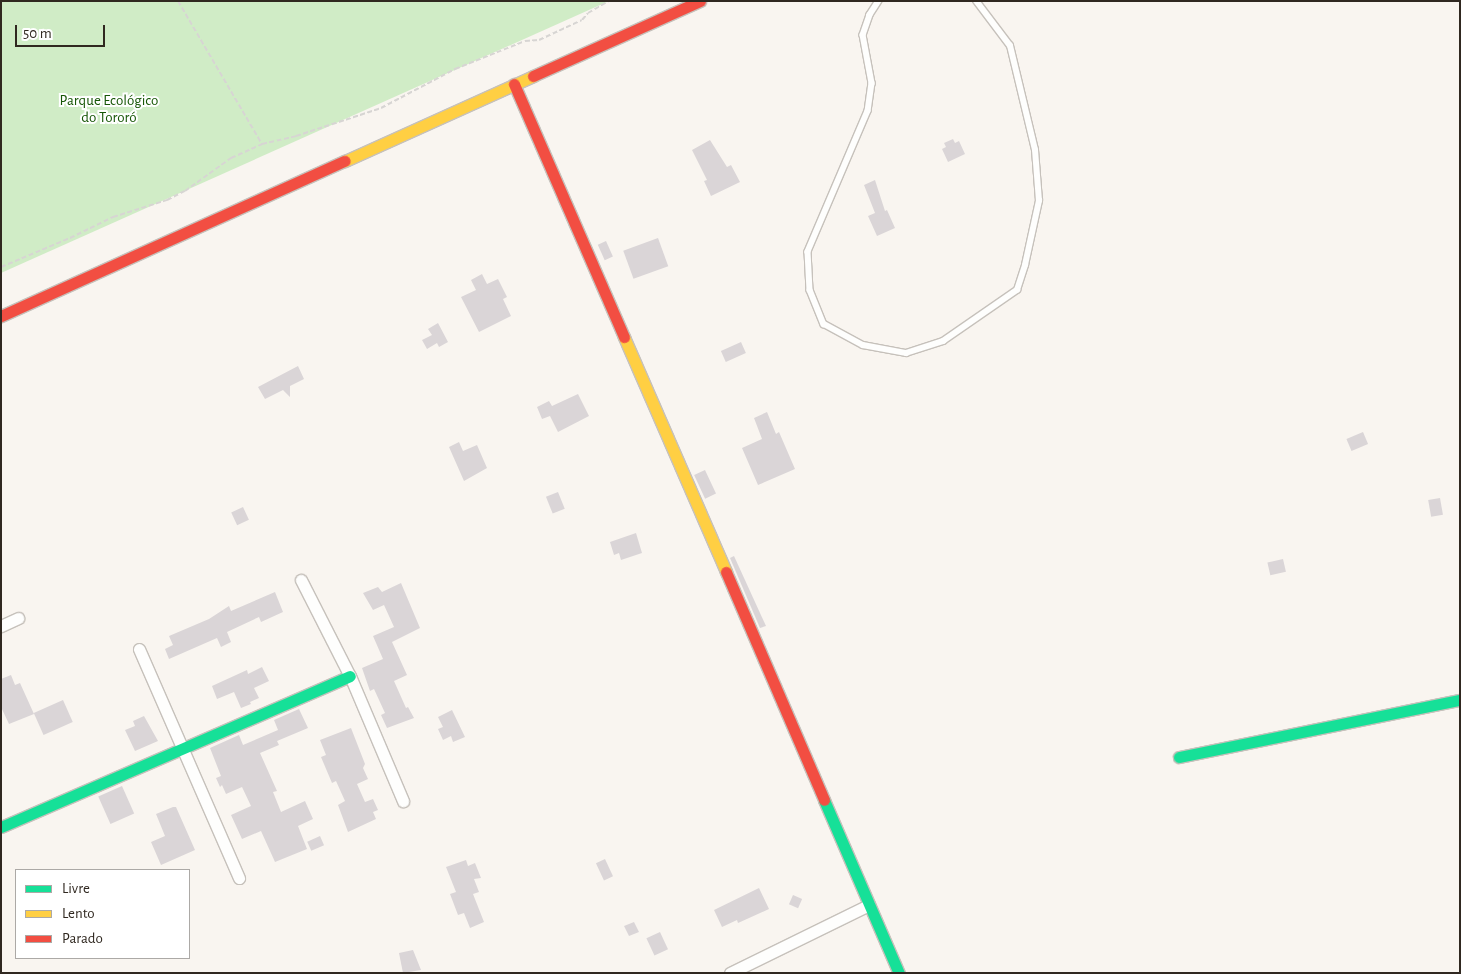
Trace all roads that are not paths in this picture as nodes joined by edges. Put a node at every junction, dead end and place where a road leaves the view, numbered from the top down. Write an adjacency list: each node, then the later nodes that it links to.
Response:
1 (700, 1): 4 (street)
2 (879, 1): 3 (lane)
3 (976, 1)
4 (514, 84): 5 (street); 17 (street)
5 (1, 316)
6 (301, 580): 10 (street)
7 (18, 618): 8 (street)
8 (1, 626)
9 (139, 649): 12 (street)
10 (350, 676): 12 (street); 14 (street)
11 (1460, 700): 13 (street)
12 (181, 748): 15 (street); 16 (street)
13 (1179, 757)
14 (403, 801)
15 (1, 826)
16 (238, 878)
17 (869, 905): 18 (street); 19 (street)
18 (730, 973)
19 (899, 973)

